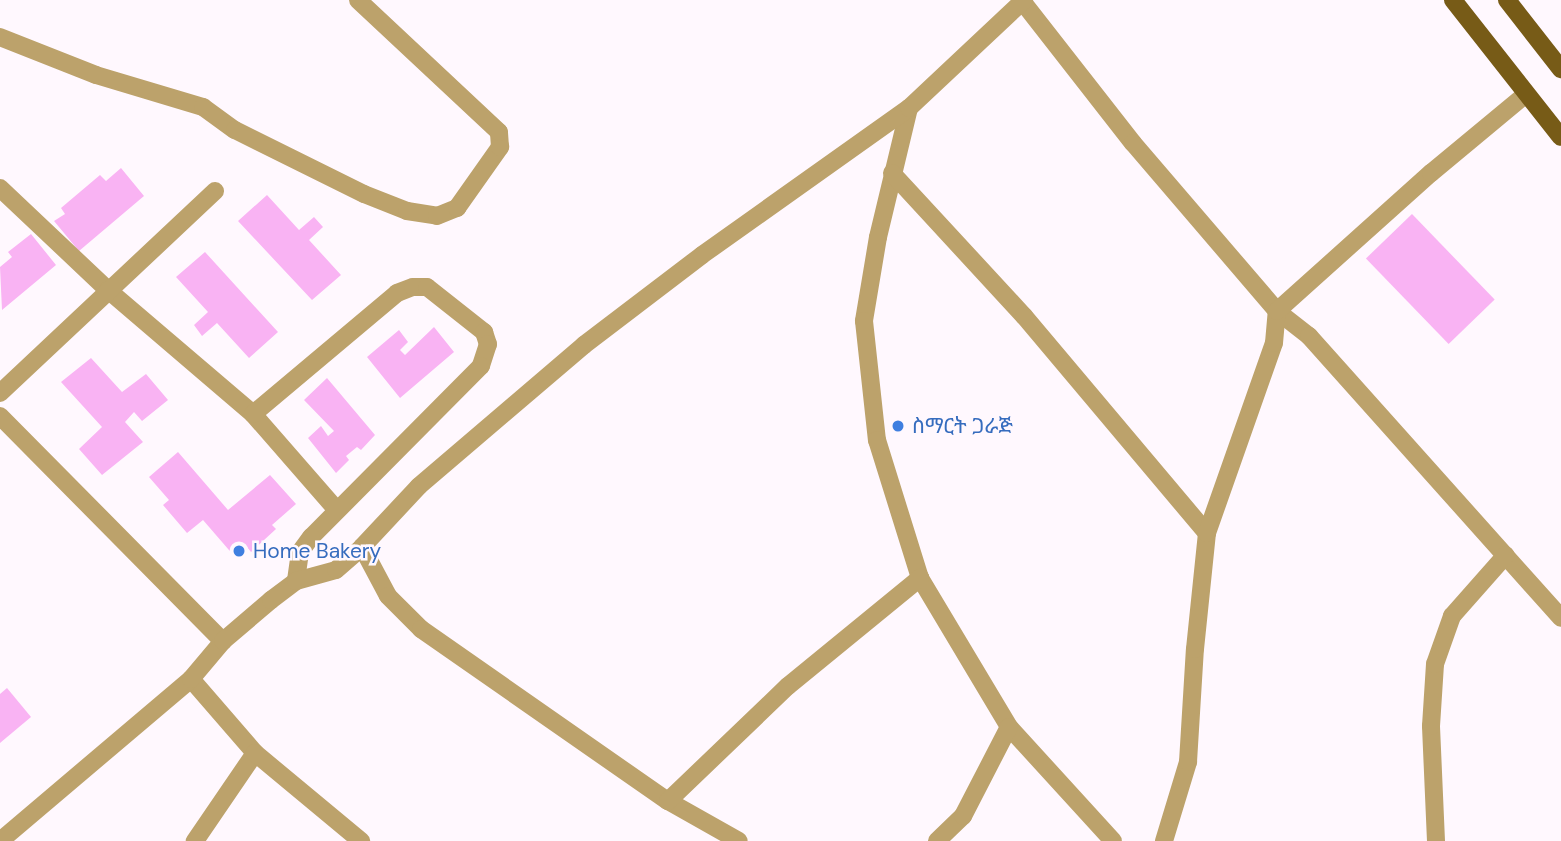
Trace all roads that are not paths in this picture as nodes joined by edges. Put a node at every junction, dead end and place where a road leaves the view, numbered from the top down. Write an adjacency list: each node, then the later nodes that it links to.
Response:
1 (358, 0): 5 (street)
2 (1452, 0): 7 (main road)
3 (1507, 0): 6 (main road)
4 (1023, 1): 8 (street); 14 (street)
5 (0, 37)
6 (1561, 69)
7 (1525, 95): 9 (main road); 14 (street)
8 (909, 108): 10 (street); 20 (street)
9 (1561, 137)
10 (892, 173): 19 (street); 22 (street)
11 (0, 188): 13 (street)
12 (215, 191): 13 (street)
13 (108, 290): 15 (street); 16 (street)
14 (1277, 311): 19 (street); 21 (street)
15 (0, 393)
16 (253, 414): 18 (street); 18 (street)
17 (0, 416): 25 (street)
18 (336, 509): 23 (street)
19 (1207, 533): 36 (street)
20 (362, 547): 23 (street); 29 (street)
21 (1506, 555): 24 (street); 37 (street)
22 (919, 578): 27 (street); 29 (street)
23 (296, 581): 25 (street)
24 (1561, 618)
25 (223, 641): 26 (street)
26 (191, 679): 28 (street); 30 (street)
27 (1009, 726): 34 (street); 35 (street)
28 (255, 753): 31 (street); 32 (street)
29 (668, 801): 33 (street)
30 (0, 841)
31 (195, 841)
32 (361, 841)
33 (739, 841)
34 (937, 841)
35 (1113, 841)
36 (1164, 841)
37 (1436, 841)

